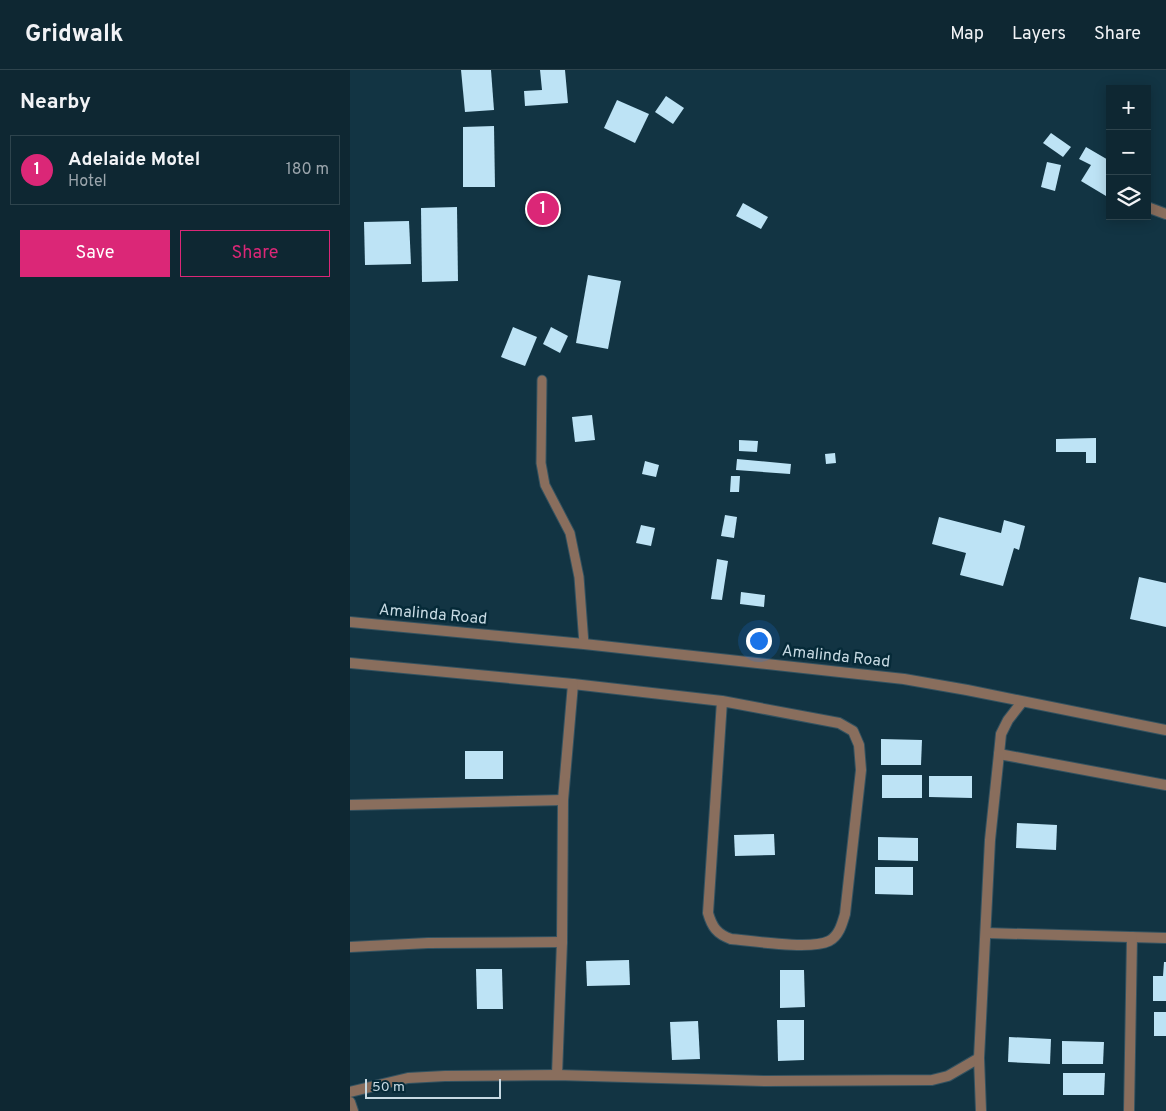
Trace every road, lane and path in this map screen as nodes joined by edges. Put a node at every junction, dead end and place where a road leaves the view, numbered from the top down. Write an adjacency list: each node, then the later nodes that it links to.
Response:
1 (1151, 208): 2 (street)
2 (1166, 214)
3 (542, 380): 5 (lane)
4 (350, 622): 5 (street, Amalinda Road)
5 (584, 644): 9 (street, Amalinda Road)
6 (350, 663): 7 (street)
7 (573, 684): 8 (street); 13 (street)
8 (722, 701): 8 (street)
9 (1022, 702): 10 (street, Amalinda Road); 11 (street)
10 (1166, 730)
11 (998, 754): 12 (street); 15 (street)
12 (1166, 785)
13 (563, 800): 14 (street); 18 (street)
14 (350, 805)
15 (986, 933): 16 (street); 20 (street)
16 (1132, 937): 17 (street); 26 (street)
17 (1166, 938)
18 (562, 942): 19 (street); 21 (street)
19 (350, 947)
20 (979, 1058): 21 (street); 25 (street)
21 (556, 1075): 22 (street)
22 (350, 1092)
23 (350, 1102): 24 (street)
24 (353, 1111)
25 (981, 1111)
26 (1129, 1111)

